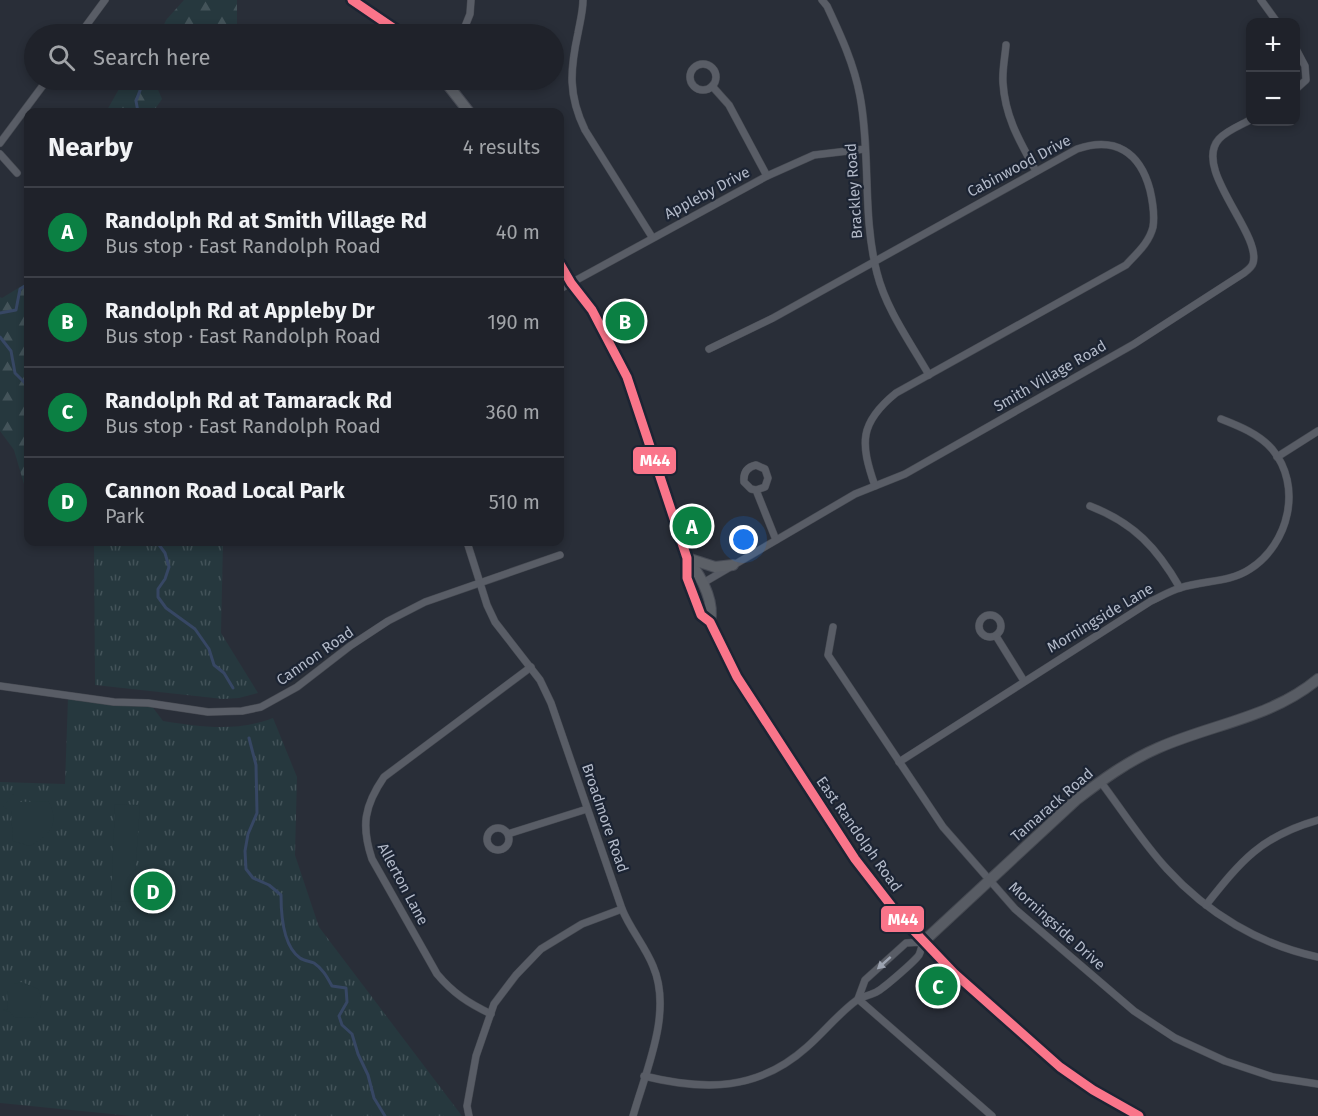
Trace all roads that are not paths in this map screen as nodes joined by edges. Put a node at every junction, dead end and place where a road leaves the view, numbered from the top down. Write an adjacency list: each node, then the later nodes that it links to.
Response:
1 (105, 0): 8 (street)
2 (352, 0): 9 (main road)
3 (471, 0): 10 (street)
4 (583, 0): 27 (street)
5 (822, 0): 22 (street, Brackley Road)
6 (1261, 0): 7 (street)
7 (1274, 18)
8 (87, 24)
9 (387, 24)
10 (466, 24)
11 (1006, 45): 24 (street)
12 (1300, 57): 13 (street)
13 (1300, 85)
14 (712, 86): 26 (street)
15 (40, 90): 17 (street)
16 (452, 90): 18 (main road)
17 (26, 108)
18 (466, 108)
19 (24, 111): 21 (street)
20 (1246, 123): 37 (street, Smith Village Road)
21 (0, 143)
22 (865, 149): 26 (street, Appleby Drive); 28 (street, Brackley Road)
23 (0, 154): 25 (street)
24 (1036, 171): 28 (street, Cabinwood Drive); 33 (street, Cabinwood Drive)
25 (17, 173)
26 (767, 176): 27 (street, Appleby Drive)
27 (652, 237): 30 (street, Appleby Drive)
28 (874, 262): 32 (street, Cabinwood Drive); 33 (street, Brackley Road)
29 (564, 271): 30 (main road, East Randolph Road)
30 (571, 283): 31 (street); 43 (main road, East Randolph Road)
31 (564, 287)
32 (709, 350)
33 (929, 375): 37 (street, Cabinwood Drive)
34 (1221, 419): 36 (street, Morningside Lane)
35 (1318, 431): 36 (street)
36 (1277, 457): 47 (street, Morningside Lane)
37 (874, 486): 40 (street, Smith Village Road)
38 (756, 490): 40 (street)
39 (1090, 506): 47 (street)
40 (776, 540): 44 (street, Smith Village Road)
41 (467, 546): 45 (street, Broadmore Road)
42 (560, 555): 45 (street, Cannon Road)
43 (687, 558): 44 (main road); 46 (main road, East Randolph Road); 48 (main road, East Randolph Road)
44 (733, 565): 46 (street, Smith Village Road)
45 (480, 581): 51 (street, Broadmore Road); 54 (street, Cannon Road)
46 (703, 583): 48 (main road, East Randolph Road)
47 (1180, 588): 53 (street, Morningside Lane)
48 (710, 622): 63 (main road, East Randolph Road)
49 (832, 627): 55 (street, Morningside Drive)
50 (996, 636): 53 (street)
51 (531, 668): 57 (street, Broadmore Road); 66 (street, Allerton Lane)
52 (1318, 680): 56 (street, Tamarack Road)
53 (1024, 681): 55 (street, Morningside Lane)
54 (0, 686)
55 (898, 762): 60 (street, Morningside Drive)
56 (1100, 782): 60 (street, Tamarack Road); 61 (street)
57 (587, 809): 59 (street); 62 (street, Broadmore Road)
58 (1318, 820): 61 (street)
59 (508, 834)
60 (989, 881): 63 (street, Tamarack Road); 68 (street, Morningside Drive)
61 (1206, 905): 64 (street)
62 (622, 909): 66 (street); 67 (street, Broadmore Road)
63 (923, 942): 65 (street, Tamarack Road); 65 (street, Tamarack Road, one-way to 65); 72 (main road, East Randolph Road)
64 (1318, 957)
65 (858, 999): 67 (street, Tamarack Road); 71 (street)
66 (491, 1014): 69 (street)
67 (644, 1076): 70 (street, Broadmore Road)
68 (1318, 1084)
69 (470, 1116)
70 (633, 1116)
71 (992, 1116)
72 (1139, 1116)

